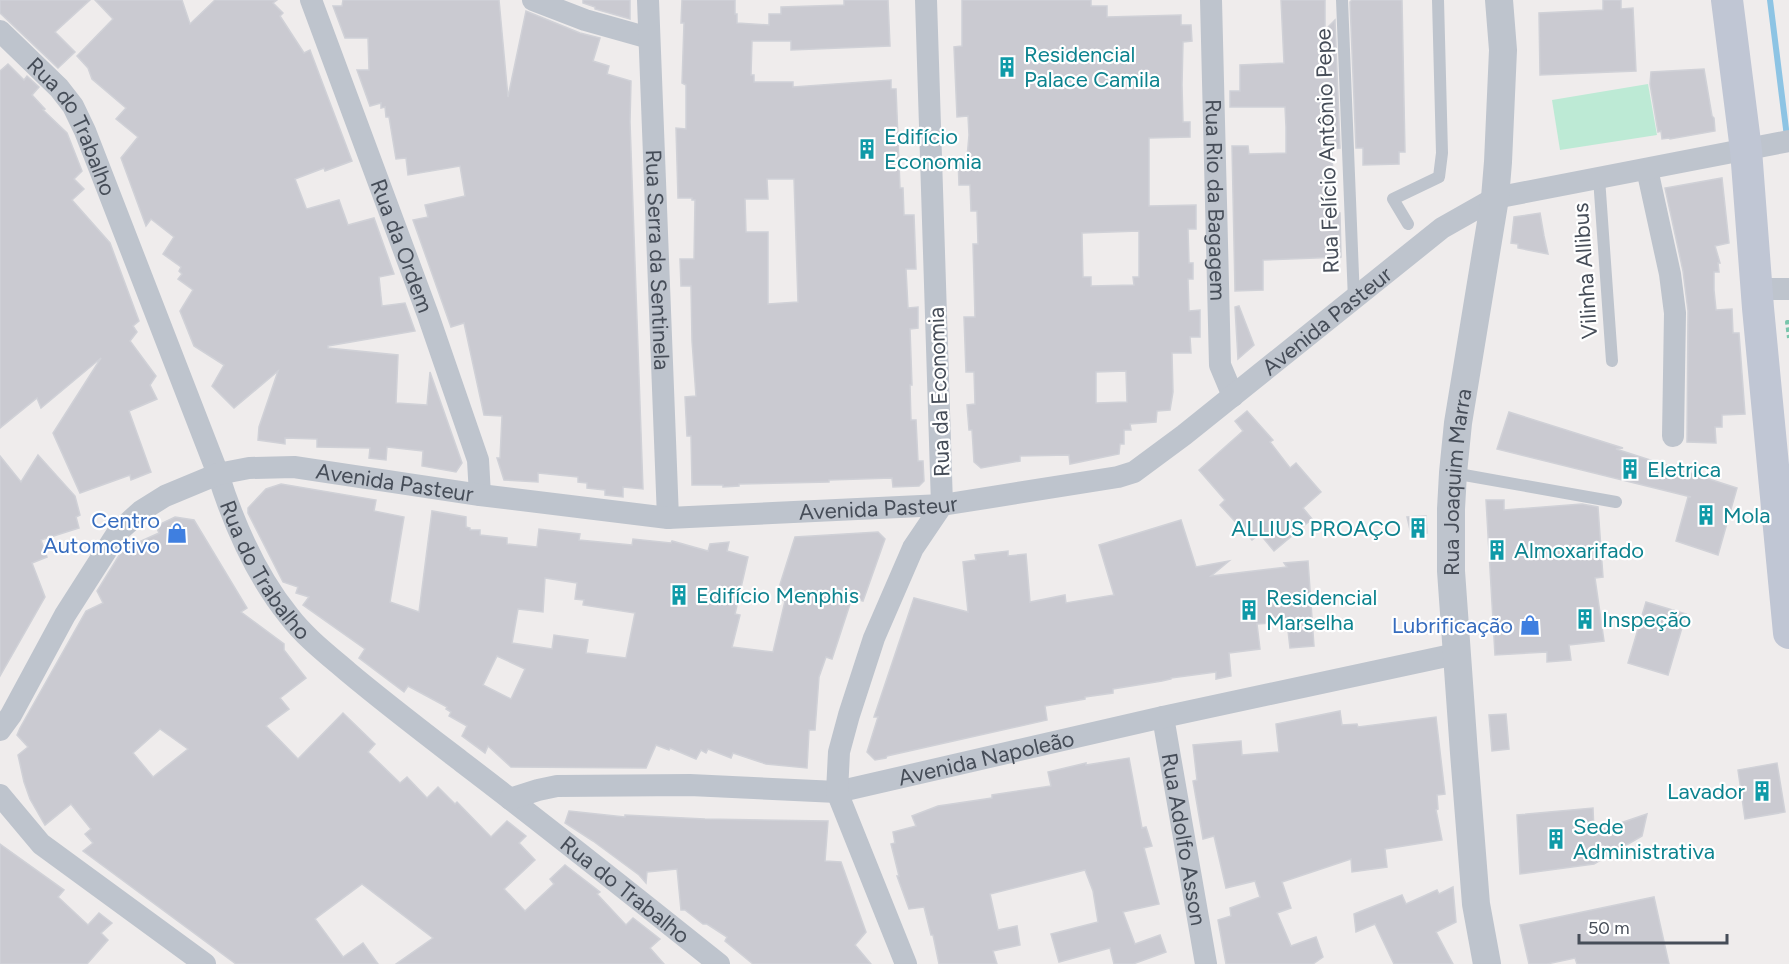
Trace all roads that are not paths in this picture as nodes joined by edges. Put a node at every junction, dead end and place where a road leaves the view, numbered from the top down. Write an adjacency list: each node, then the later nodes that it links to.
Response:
1 (311, 0): 25 (street, Rua da Ordem)
2 (532, 0): 11 (street)
3 (648, 0): 11 (street, Rua Serra da Sentinela)
4 (926, 0): 27 (street, Rua da Economia)
5 (1211, 0): 21 (street, Rua Rio da Bagagem)
6 (1342, 0): 19 (lane, Rua Felício Antônio Pepe)
7 (1438, 0): 16 (lane)
8 (1499, 0): 15 (street, Rua Joaquim Marra)
9 (1727, 0): 12 (main road)
10 (0, 31): 24 (street, Rua do Trabalho)
11 (649, 38): 28 (street, Rua Serra da Sentinela)
12 (1770, 145): 13 (street, Avenida Pasteur); 17 (main road)
13 (1647, 169): 14 (street, Avenida Pasteur); 22 (street)
14 (1599, 178): 15 (street, Avenida Pasteur); 20 (lane, Vilinha Allibus)
15 (1495, 198): 19 (street, Avenida Pasteur); 23 (street, Rua Joaquim Marra)
16 (1408, 224)
17 (1757, 289): 18 (street); 29 (main road)
18 (1789, 289)
19 (1354, 300): 21 (street, Avenida Pasteur)
20 (1612, 362)
21 (1233, 396): 27 (street, Avenida Pasteur)
22 (1673, 436)
23 (1453, 473): 26 (lane); 30 (street, Rua Joaquim Marra)
24 (218, 474): 25 (street, Avenida Pasteur); 31 (street, Avenida Pasteur); 35 (street, Rua do Trabalho)
25 (480, 495): 28 (street, Avenida Pasteur)
26 (1616, 501)
27 (942, 505): 28 (street, Avenida Pasteur); 33 (street, Rua da Economia)
28 (668, 518)
29 (1789, 633)
30 (1456, 654): 32 (street, Avenida Napoleão); 40 (street, Rua Joaquim Marra)
31 (4, 717)
32 (1163, 717): 33 (street, Avenida Napoleão); 39 (street, Rua Adolfo Asson)
33 (837, 792): 35 (street, Avenida Napoleão); 38 (street, Rua da Economia)
34 (0, 795): 36 (street)
35 (510, 799): 37 (street, Rua do Trabalho)
36 (205, 964)
37 (719, 964)
38 (906, 964)
39 (1206, 964)
40 (1487, 964)

